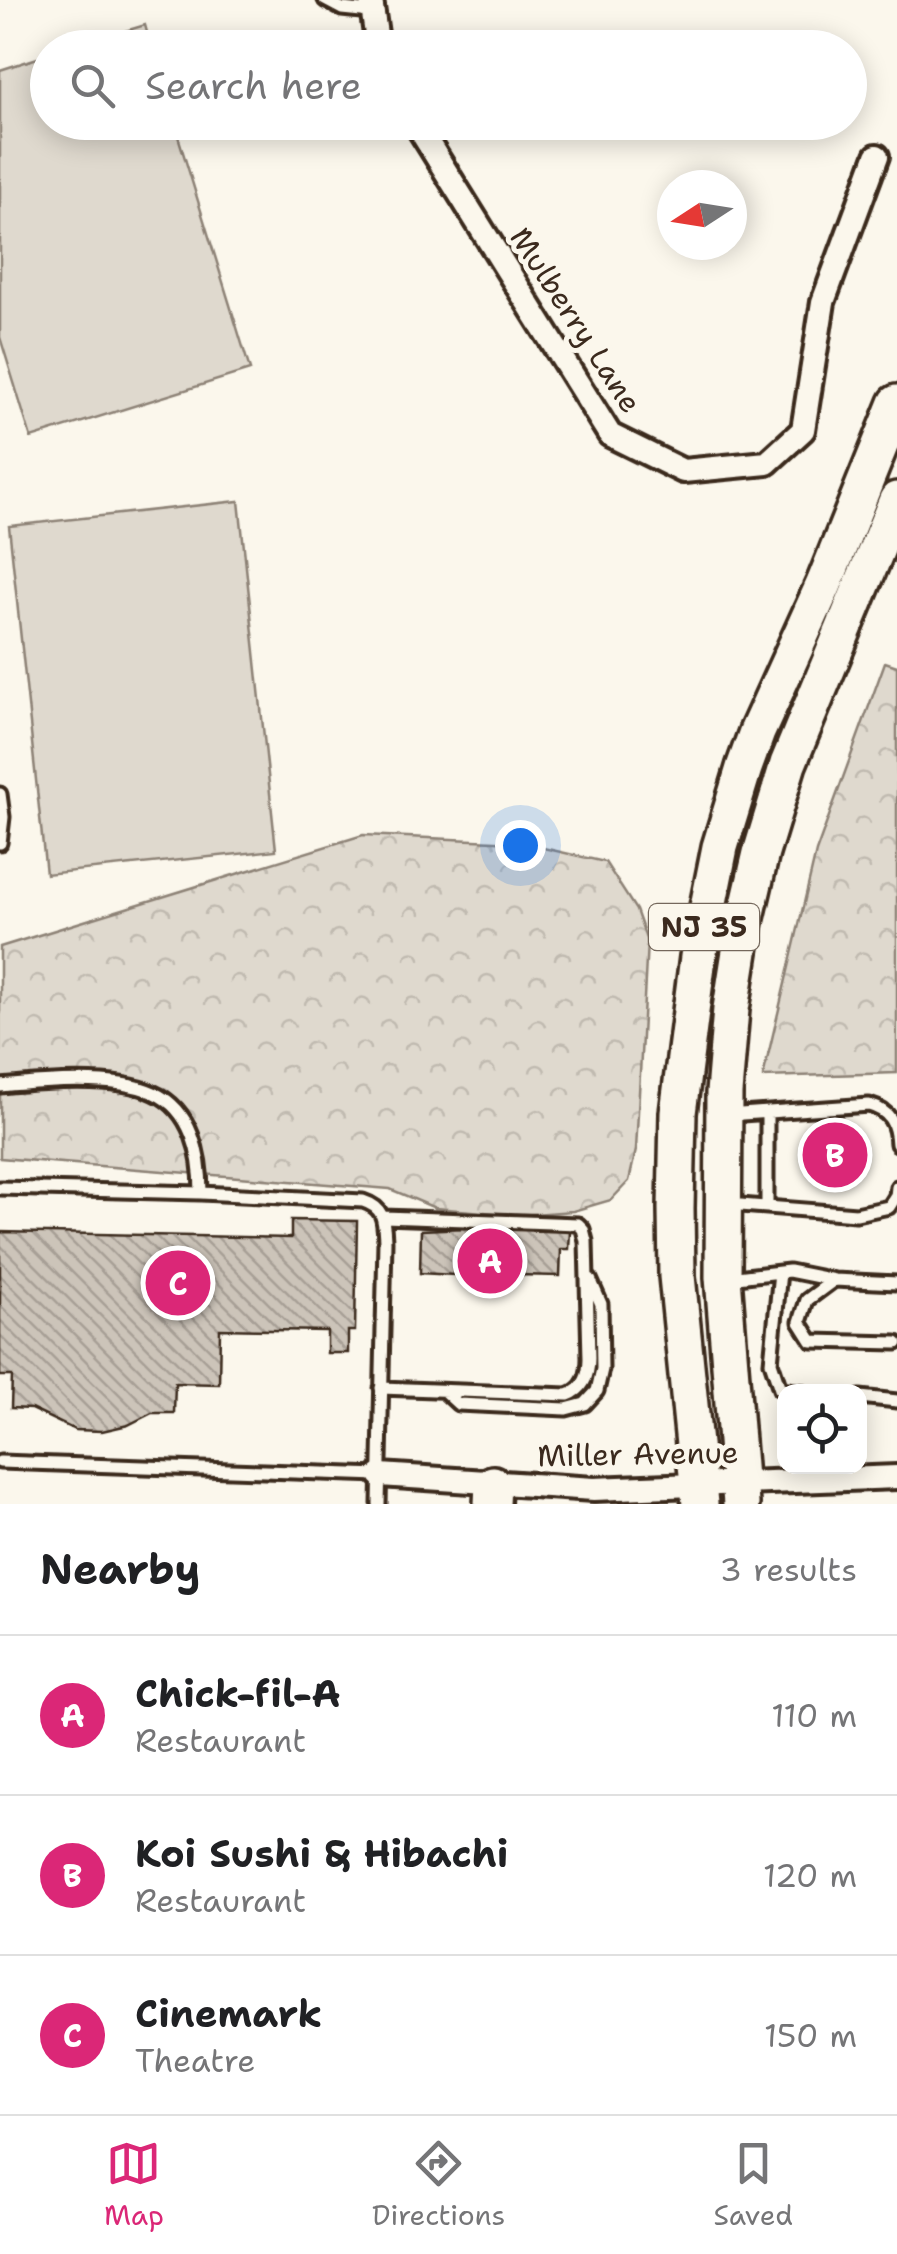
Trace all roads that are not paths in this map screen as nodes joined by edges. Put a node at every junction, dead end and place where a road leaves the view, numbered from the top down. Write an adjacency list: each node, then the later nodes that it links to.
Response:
1 (325, 0): 2 (lane)
2 (371, 6)
3 (427, 140): 4 (street, Mulberry Lane)
4 (878, 156)
5 (897, 403): 33 (highway, NJ 35)
6 (897, 500): 11 (highway, NJ 35)
7 (0, 794): 8 (lane)
8 (0, 843)
9 (0, 1086): 15 (lane)
10 (767, 1113): 11 (lane); 12 (lane); 17 (lane)
11 (724, 1116): 16 (highway, NJ 35)
12 (897, 1144)
13 (897, 1187): 17 (lane)
14 (0, 1188): 15 (lane)
15 (201, 1192): 18 (lane)
16 (724, 1204): 17 (lane); 20 (highway, NJ 35)
17 (767, 1207)
18 (384, 1217): 25 (lane); 25 (lane)
19 (780, 1272): 20 (lane); 21 (lane); 24 (lane)
20 (724, 1279): 32 (highway, NJ 35)
21 (834, 1280): 22 (lane); 23 (lane)
22 (897, 1283)
23 (897, 1344)
24 (778, 1384)
25 (381, 1388): 29 (lane)
26 (867, 1398): 27 (lane)
27 (897, 1401)
28 (0, 1462): 29 (lane)
29 (380, 1475): 31 (street, Miller Avenue); 34 (lane)
30 (897, 1477): 32 (street, Miller Avenue)
31 (492, 1494): 33 (street, Miller Avenue)
32 (740, 1494): 33 (street, Miller Avenue)
33 (698, 1495)
34 (379, 1504)

